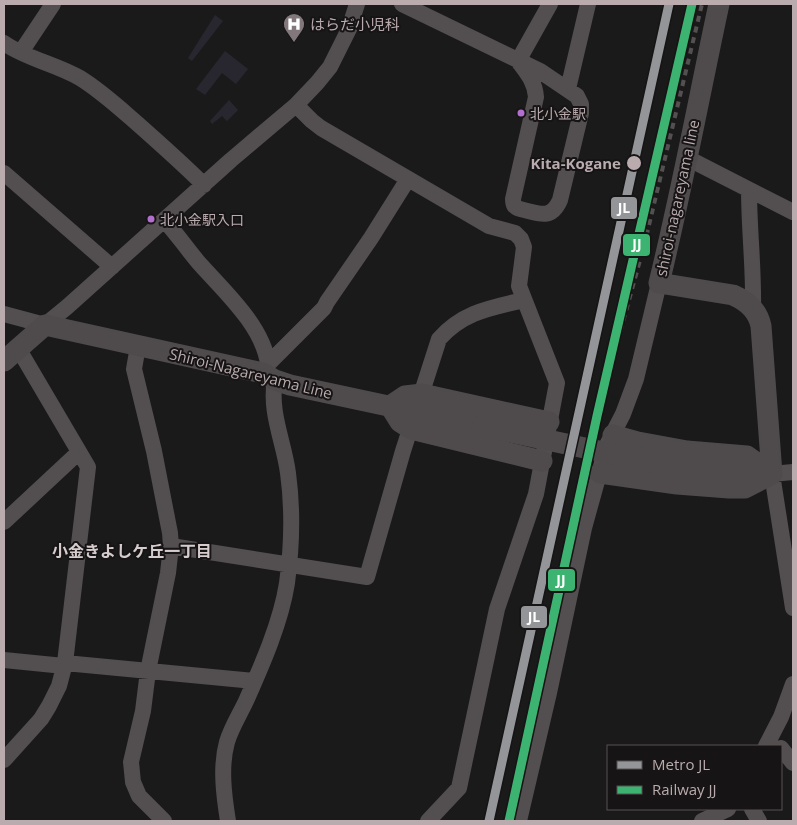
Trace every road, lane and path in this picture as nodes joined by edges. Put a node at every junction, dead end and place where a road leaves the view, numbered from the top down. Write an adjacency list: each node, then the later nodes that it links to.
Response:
1 (53, 4): 8 (street)
2 (357, 4): 11 (street)
3 (402, 4): 9 (street)
4 (550, 4): 9 (street)
5 (588, 4): 10 (street)
6 (719, 4): 12 (main road, shiroi-nagareyama line)
7 (4, 43): 8 (street)
8 (21, 52): 15 (street)
9 (518, 61): 10 (street); 10 (street)
10 (568, 89)
11 (296, 104): 14 (street); 15 (street)
12 (686, 159): 16 (street); 20 (main road, shiroi-nagareyama line)
13 (4, 173): 19 (street)
14 (408, 179): 21 (street); 27 (street)
15 (204, 185): 18 (street)
16 (749, 190): 17 (street); 22 (street)
17 (793, 212)
18 (165, 221): 19 (street); 27 (street)
19 (112, 267): 24 (street)
20 (659, 282): 22 (main road, shiroi-nagareyama line); 31 (street)
21 (524, 300): 29 (street); 30 (street)
22 (753, 309): 36 (main road)
23 (4, 314): 24 (street)
24 (45, 325): 25 (main road, Shiroi-Nagareyama Line); 26 (main road)
25 (138, 346): 27 (main road, Shiroi-Nagareyama Line); 38 (street)
26 (11, 355): 32 (street)
27 (268, 372): 28 (main road, Shiroi-Nagareyama Line); 39 (street)
28 (390, 406): 29 (main road); 29 (main road)
29 (416, 411): 30 (main road); 33 (main road); 36 (main road, bridge); 39 (street)
30 (549, 422): 33 (street)
31 (613, 434): 35 (street); 36 (main road)
32 (79, 452): 37 (street); 42 (street)
33 (542, 461): 54 (street)
34 (793, 472): 36 (street)
35 (600, 473): 36 (main road); 55 (street)
36 (772, 474): 40 (street)
37 (4, 522)
38 (171, 546): 39 (street); 43 (street)
39 (289, 565): 44 (street)
40 (793, 608)
41 (4, 660): 42 (street)
42 (65, 664): 43 (street); 48 (street)
43 (148, 671): 44 (street); 52 (street)
44 (254, 681): 53 (street)
45 (793, 684): 46 (street)
46 (774, 744)
47 (782, 752): 49 (street)
48 (4, 760)
49 (793, 763)
50 (726, 810): 56 (street)
51 (753, 810): 57 (street)
52 (164, 821)
53 (228, 821)
54 (428, 821)
55 (519, 821)
56 (702, 821)
57 (759, 821)

